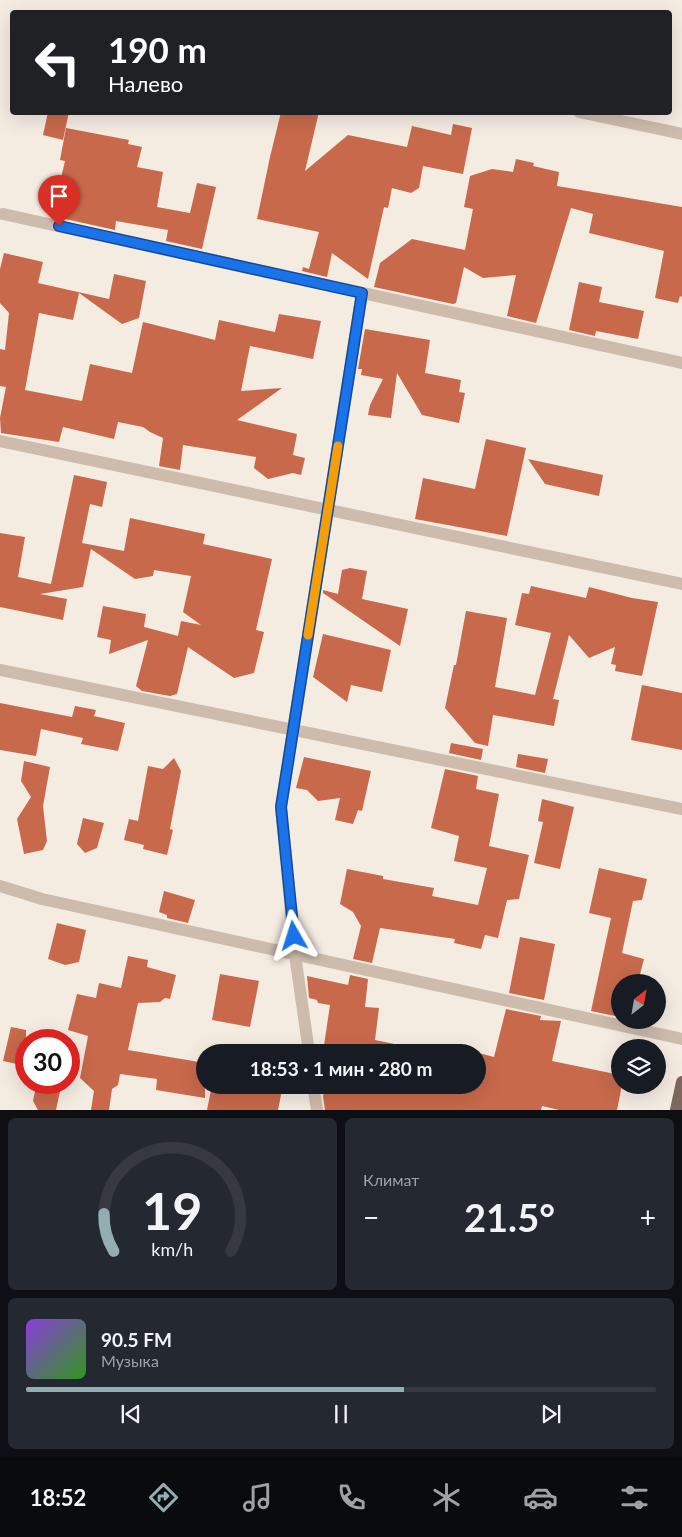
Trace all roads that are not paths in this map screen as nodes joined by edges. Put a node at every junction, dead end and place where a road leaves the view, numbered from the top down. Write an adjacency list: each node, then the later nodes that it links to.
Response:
1 (593, 115): 2 (street)
2 (682, 134)
3 (3, 214): 4 (street)
4 (362, 293): 5 (street); 7 (street)
5 (682, 363)
6 (0, 441): 7 (street)
7 (328, 510): 8 (street); 10 (street)
8 (682, 584)
9 (0, 670): 10 (street)
10 (293, 730): 11 (street); 13 (street)
11 (682, 809)
12 (0, 886): 13 (street)
13 (296, 954): 14 (street); 15 (street)
14 (682, 1040)
15 (308, 1044)
16 (682, 1082): 19 (main road)
17 (314, 1094): 18 (street)
18 (317, 1110)
19 (676, 1110)

